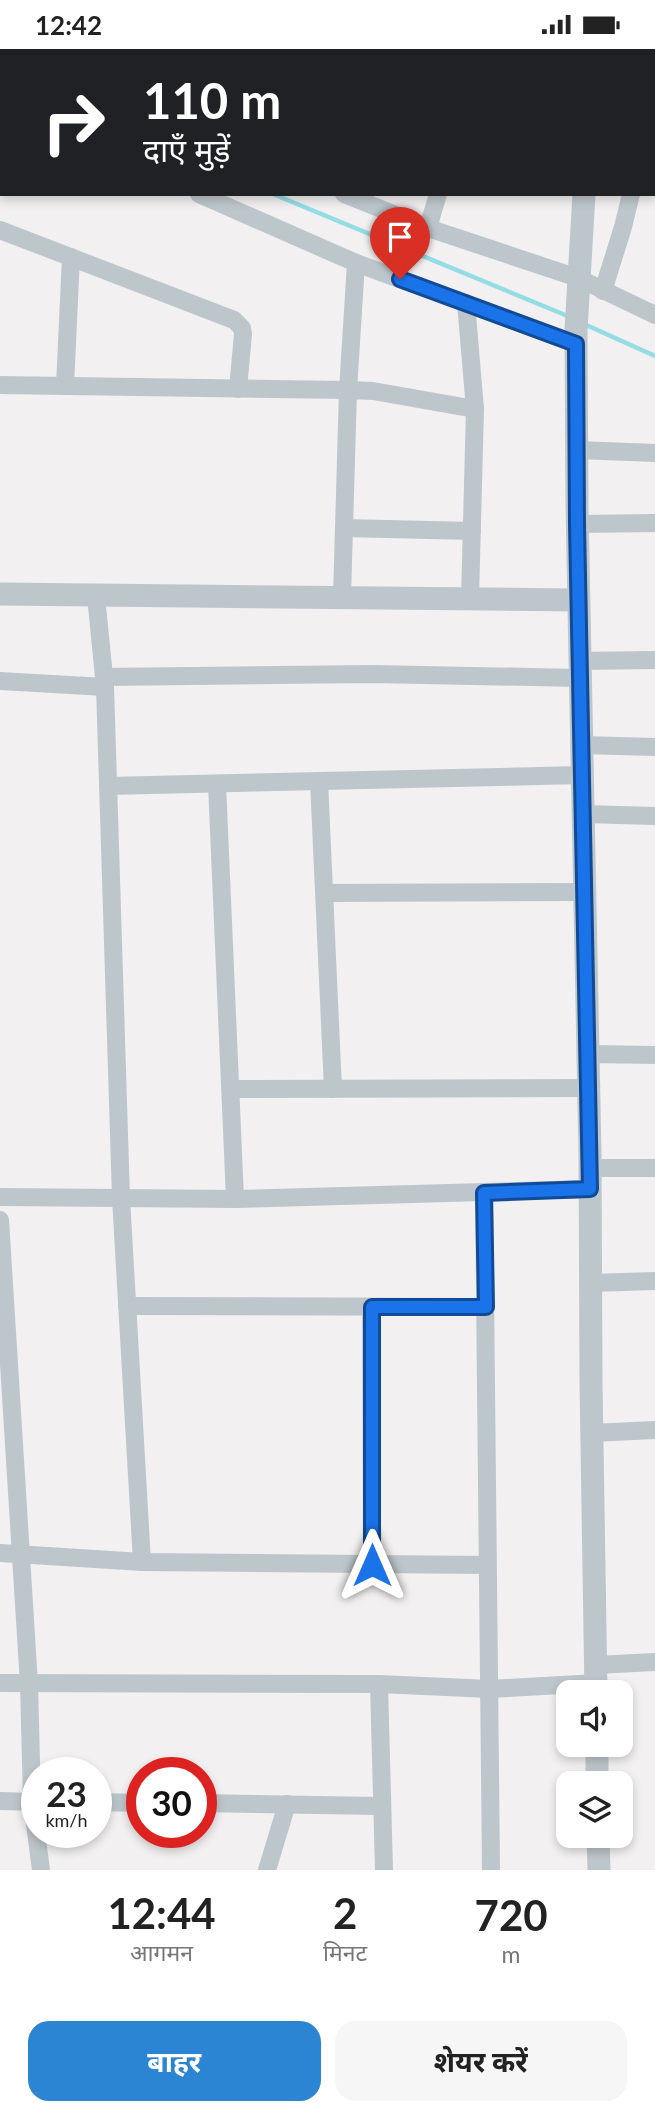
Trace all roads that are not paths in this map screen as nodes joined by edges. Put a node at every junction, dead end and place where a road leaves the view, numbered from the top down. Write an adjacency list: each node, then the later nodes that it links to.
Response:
1 (204, 196): 9 (street)
2 (349, 196): 6 (street)
3 (437, 196): 6 (street)
4 (584, 196): 10 (street)
5 (631, 196): 11 (street)
6 (428, 228): 10 (street)
7 (0, 230): 8 (street)
8 (71, 257): 16 (street); 17 (street)
9 (356, 263): 12 (street); 18 (street)
10 (578, 280): 11 (street); 14 (street)
11 (603, 291): 13 (street)
12 (467, 303): 14 (street); 19 (street)
13 (655, 315)
14 (576, 337): 20 (street)
15 (0, 385): 16 (street)
16 (65, 386): 17 (street)
17 (238, 389): 18 (street)
18 (348, 390): 19 (street); 24 (street)
19 (475, 409): 25 (street)
20 (576, 450): 21 (street); 23 (street)
21 (655, 453)
22 (655, 523): 23 (street)
23 (577, 524): 30 (street)
24 (344, 528): 25 (street); 28 (street)
25 (472, 531): 29 (street)
26 (0, 594): 27 (street)
27 (96, 596): 28 (street); 34 (street)
28 (342, 597): 29 (street)
29 (470, 598): 30 (street)
30 (578, 600): 32 (street)
31 (655, 660): 32 (street)
32 (580, 669): 34 (street); 35 (street)
33 (0, 681): 34 (street)
34 (104, 682): 40 (street)
35 (581, 745): 36 (street); 37 (street)
36 (655, 747)
37 (582, 775): 38 (street); 41 (street)
38 (319, 781): 39 (street); 44 (street)
39 (217, 784): 40 (street); 48 (street)
40 (108, 786): 54 (street)
41 (583, 814): 42 (street); 43 (street)
42 (655, 816)
43 (584, 892): 44 (street); 45 (street)
44 (325, 893): 49 (street)
45 (588, 1054): 46 (street); 47 (street)
46 (655, 1055)
47 (589, 1088): 49 (street); 51 (street)
48 (230, 1089): 49 (street); 55 (street)
49 (333, 1089)
50 (655, 1168): 51 (street)
51 (590, 1178): 52 (street); 58 (street)
52 (484, 1193): 55 (street); 62 (street)
53 (0, 1196): 54 (street)
54 (121, 1198): 55 (street); 60 (street)
55 (235, 1199)
56 (0, 1220): 59 (street)
57 (655, 1281): 58 (street)
58 (591, 1283): 65 (street)
59 (1, 1294): 63 (street)
60 (127, 1306): 61 (street); 68 (street)
61 (372, 1307): 62 (street); 69 (street)
62 (486, 1307): 70 (street)
63 (6, 1410): 67 (street)
64 (655, 1430): 65 (street)
65 (592, 1433): 72 (street)
66 (0, 1553): 67 (street)
67 (20, 1555): 68 (street); 75 (street)
68 (142, 1562): 69 (street)
69 (372, 1565): 70 (street)
70 (487, 1565): 77 (street)
71 (655, 1662): 72 (street)
72 (596, 1680)
73 (0, 1683): 75 (street)
74 (556, 1683): 77 (street)
75 (29, 1684): 76 (street); 78 (street)
76 (379, 1684): 77 (street); 83 (street)
77 (490, 1689): 89 (street)
78 (33, 1757)
79 (0, 1801): 80 (street)
80 (21, 1801)
81 (217, 1804): 82 (street)
82 (287, 1804): 83 (street); 87 (street)
83 (382, 1805): 88 (street)
84 (42, 1848): 86 (street)
85 (598, 1848): 90 (street)
86 (45, 1868)
87 (267, 1870)
88 (384, 1870)
89 (491, 1870)
90 (599, 1870)

